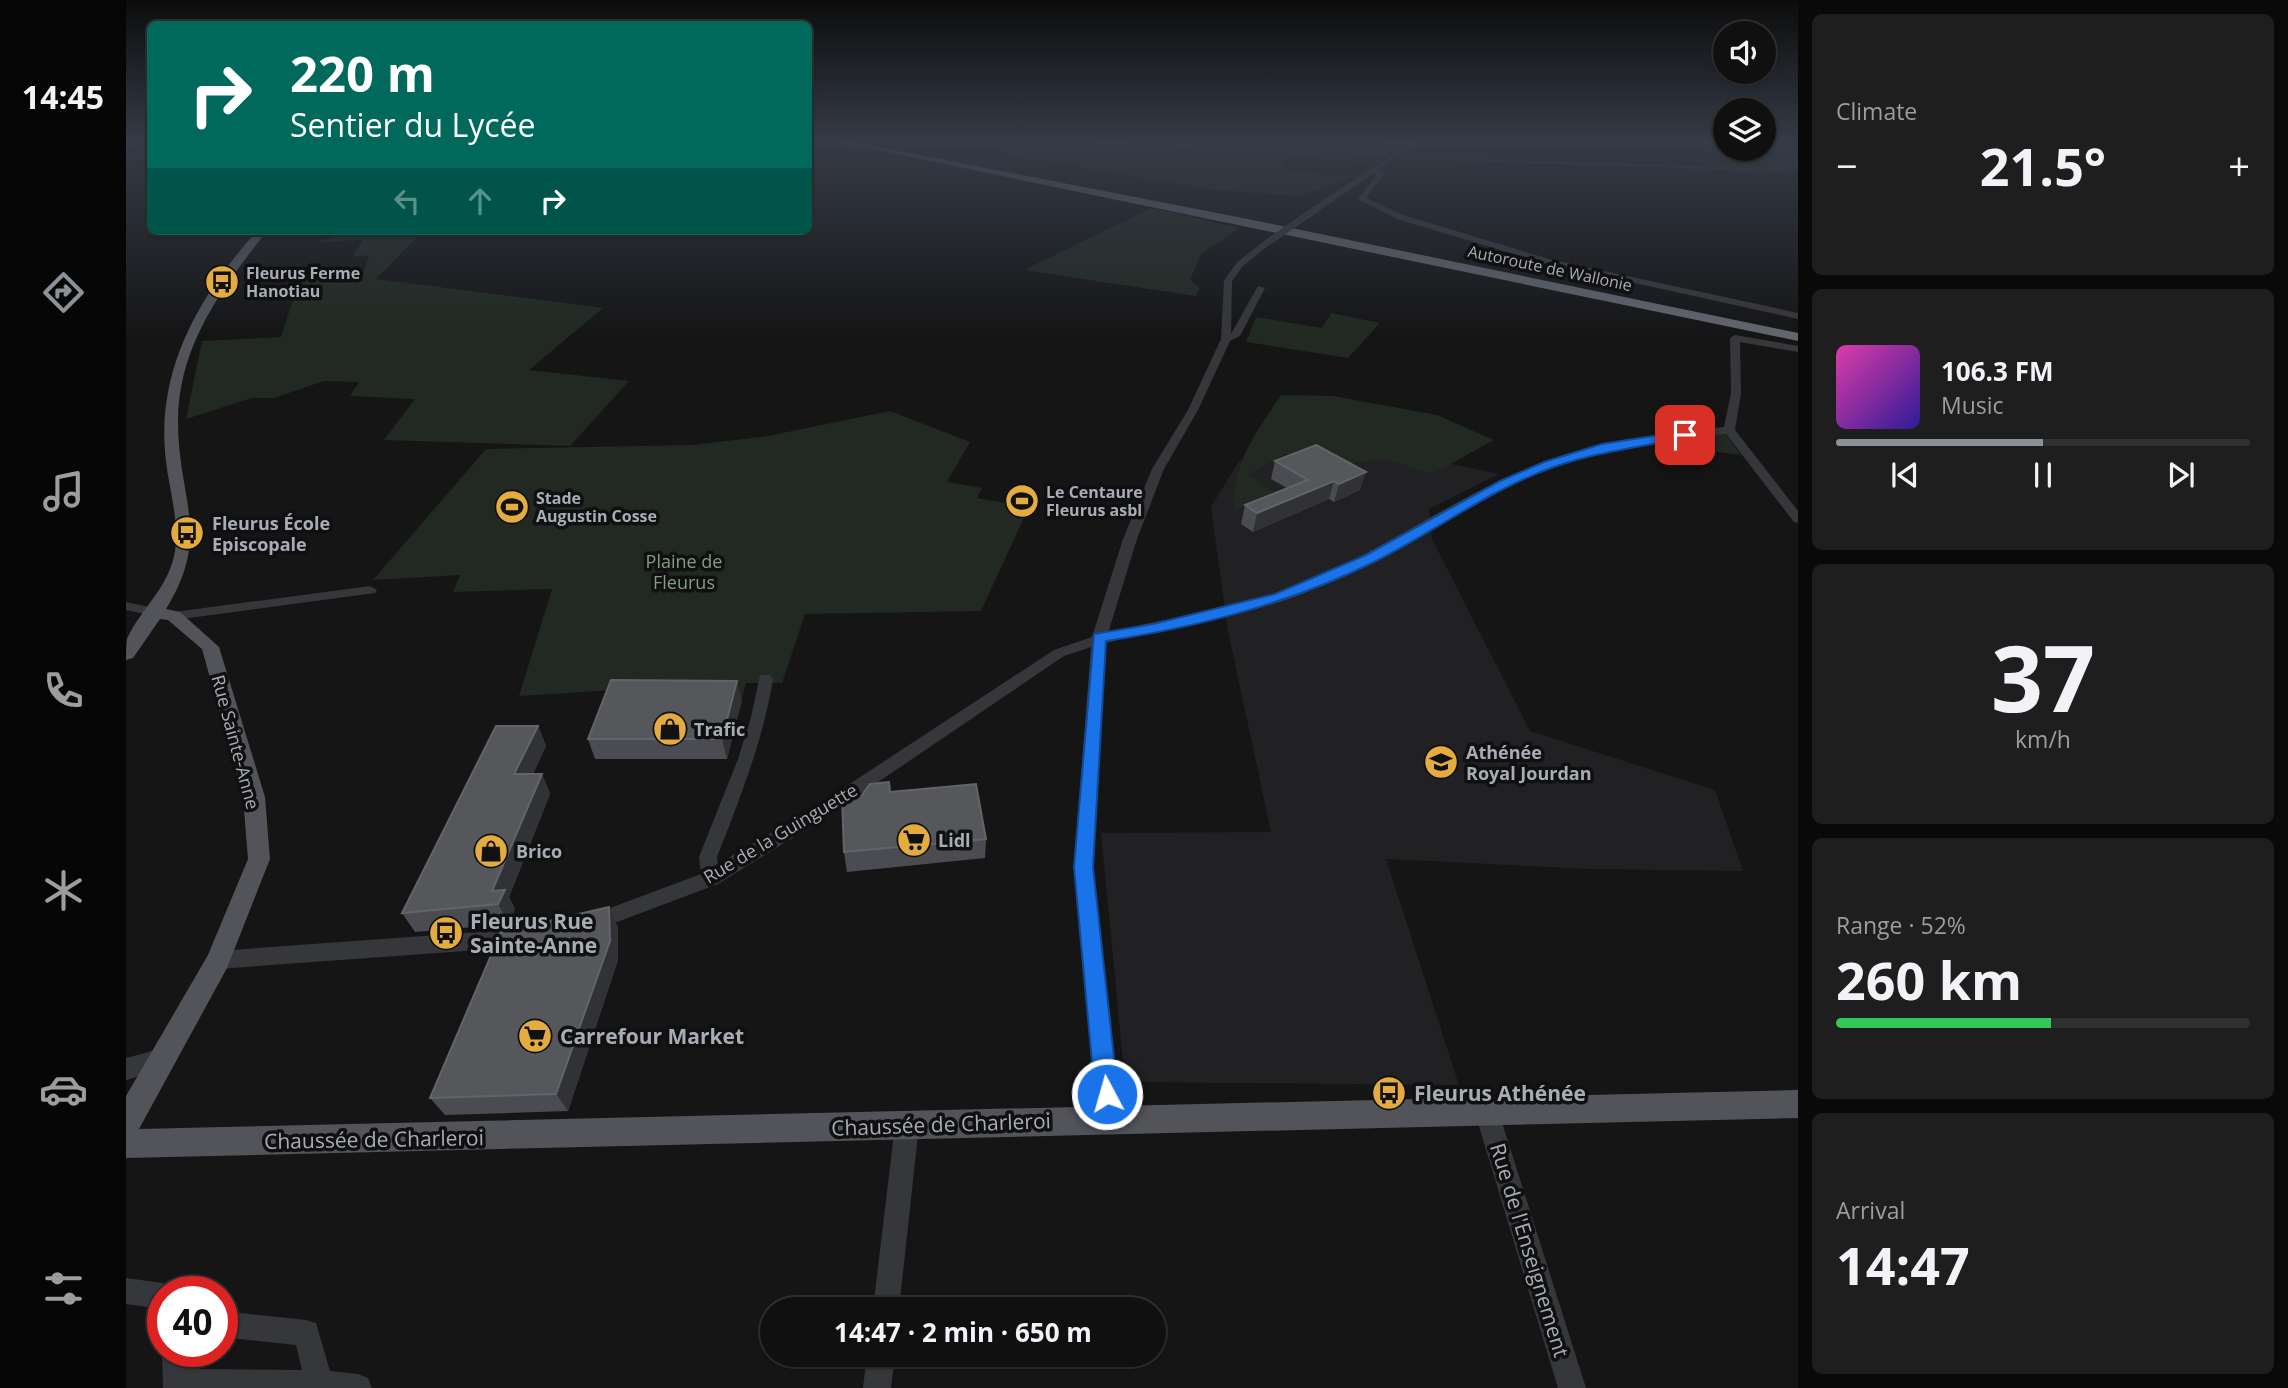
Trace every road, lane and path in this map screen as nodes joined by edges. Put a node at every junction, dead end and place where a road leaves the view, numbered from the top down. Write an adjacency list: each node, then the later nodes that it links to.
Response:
1 (1173, 207): 9 (highway, Autoroute de Wallonie)
2 (1204, 207): 8 (highway, Autoroute de Wallonie)
3 (1319, 207): 10 (street, bridge)
4 (1378, 207): 7 (street)
5 (258, 235): 16 (main road)
6 (1261, 288): 10 (street)
7 (1798, 316)
8 (1798, 329)
9 (1798, 337)
10 (1226, 339): 17 (street)
11 (1798, 349): 12 (street)
12 (1729, 430): 13 (street); 17 (street, Rue de la Guinguette)
13 (1798, 519)
14 (370, 590): 16 (street)
15 (126, 606): 16 (street)
16 (164, 614): 18 (main road); 23 (main road, Rue Sainte-Anne)
17 (1099, 637): 20 (street, Rue de la Guinguette); 28 (street)
18 (126, 654)
19 (765, 679): 20 (street)
20 (712, 878): 21 (street, Rue de la Guinguette)
21 (576, 926)
22 (540, 933): 23 (street)
23 (218, 960): 24 (main road, Rue Sainte-Anne)
24 (160, 1060): 25 (street); 29 (main road, Rue Sainte-Anne)
25 (126, 1069)
26 (1798, 1104): 27 (main road, Chaussée de Charleroi)
27 (1487, 1113): 28 (main road, Chaussée de Charleroi); 42 (street, Rue de l'Enseignement)
28 (1109, 1119): 30 (main road, Chaussée de Charleroi)
29 (126, 1124)
30 (906, 1125): 31 (main road, Chaussée de Charleroi); 34 (street)
31 (126, 1143)
32 (126, 1291): 33 (street)
33 (147, 1294)
34 (887, 1297)
35 (238, 1326): 38 (street)
36 (176, 1367): 39 (street)
37 (879, 1367): 41 (street)
38 (320, 1384): 39 (street); 40 (street)
39 (177, 1385)
40 (358, 1388)
41 (877, 1388)
42 (1572, 1388)

